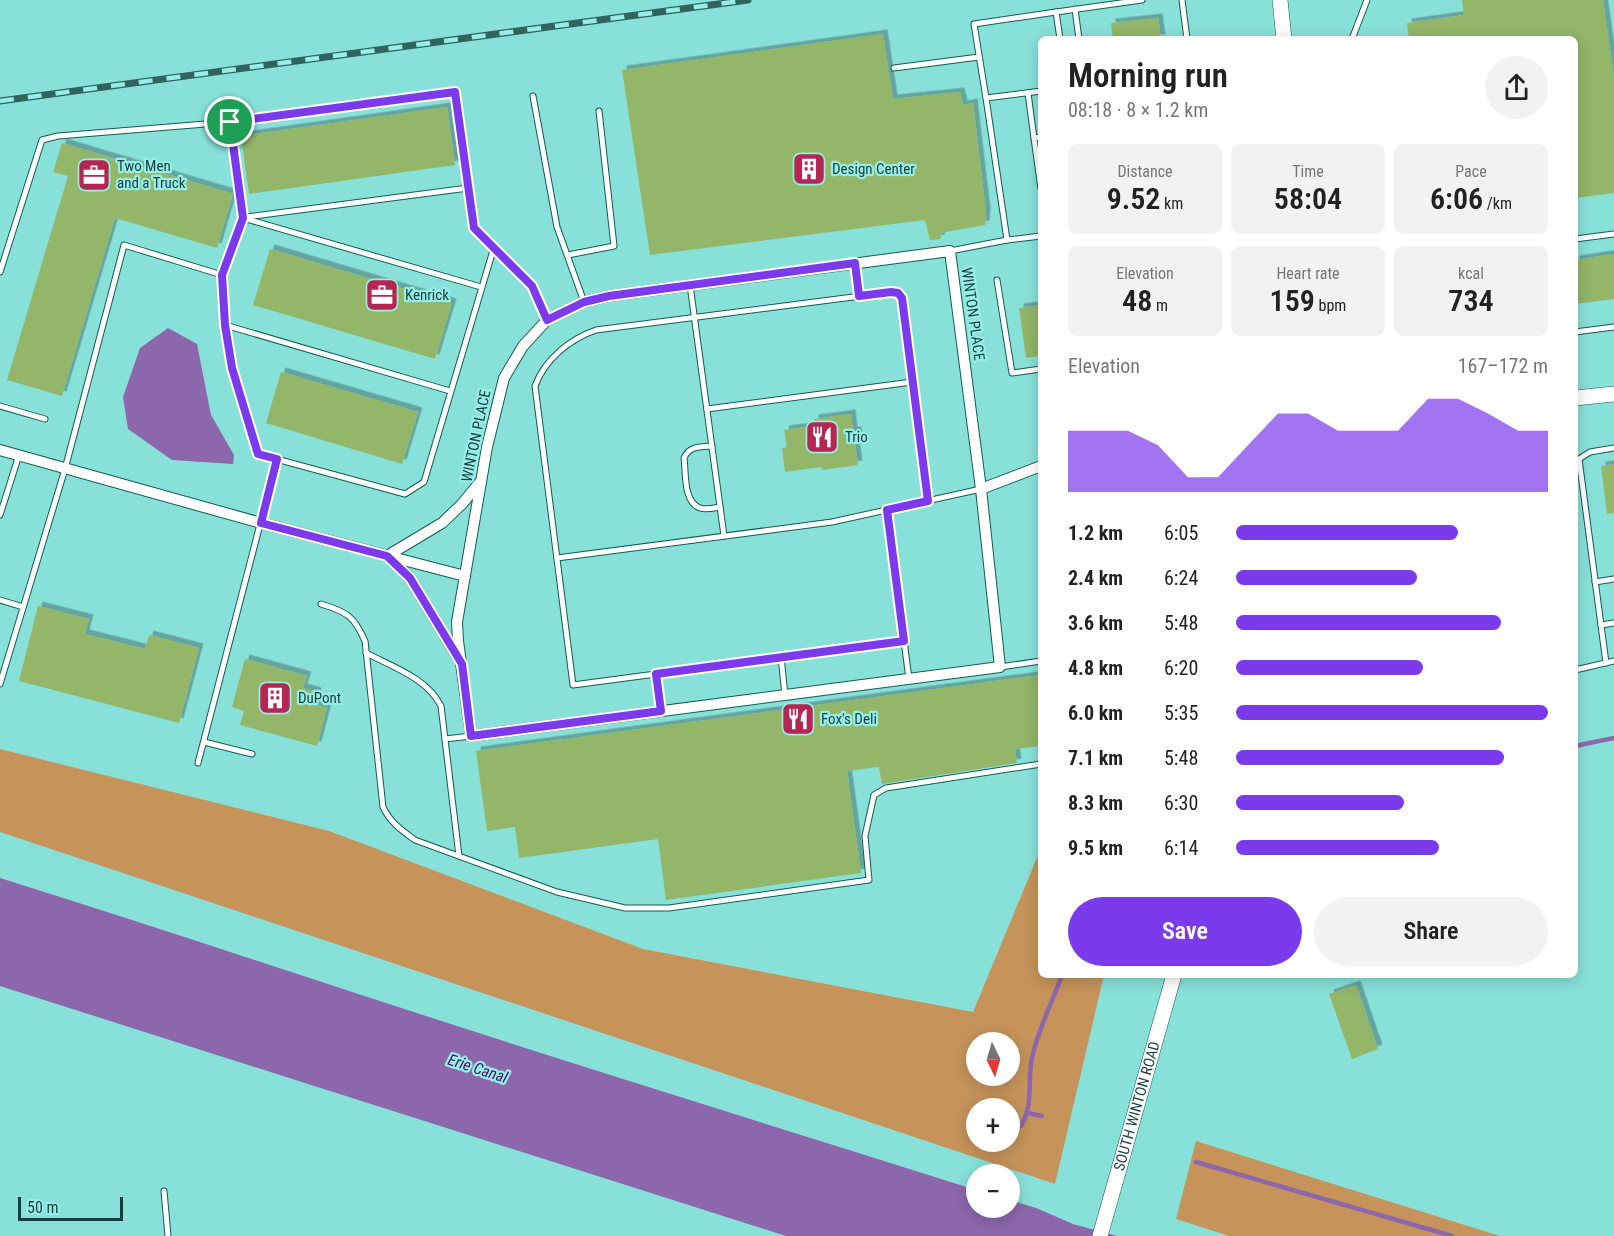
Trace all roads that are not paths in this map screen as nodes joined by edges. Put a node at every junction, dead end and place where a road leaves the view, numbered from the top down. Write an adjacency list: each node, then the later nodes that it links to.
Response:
1 (1142, 0): 5 (lane)
2 (1182, 0): 9 (lane)
3 (1280, 0): 10 (main road)
4 (1367, 0): 11 (lane)
5 (1075, 9): 6 (lane); 8 (lane)
6 (1056, 12): 7 (lane); 12 (lane)
7 (1060, 36)
8 (1079, 36)
9 (1187, 36)
10 (1284, 36)
11 (1353, 36)
12 (979, 57): 13 (lane); 17 (lane)
13 (894, 68)
14 (1038, 92): 15 (lane)
15 (1028, 93): 17 (lane); 20 (lane)
16 (533, 96): 29 (lane)
17 (986, 98): 26 (lane)
18 (599, 111): 29 (lane)
19 (230, 122): 21 (lane); 22 (lane); 31 (lane)
20 (1038, 138)
21 (468, 188): 22 (lane); 27 (lane)
22 (243, 218): 32 (lane); 35 (lane)
23 (1614, 234): 25 (lane)
24 (1038, 236): 26 (lane)
25 (1578, 239)
26 (1007, 240): 28 (lane)
27 (494, 247): 35 (lane); 39 (lane)
28 (950, 251): 30 (street, WINTON PLACE); 59 (street, WINTON PLACE)
29 (568, 255): 37 (lane)
30 (855, 263): 34 (street, WINTON PLACE); 36 (lane)
31 (0, 272)
32 (222, 275): 40 (lane); 57 (lane)
33 (997, 280): 43 (lane)
34 (690, 285): 37 (street, WINTON PLACE); 38 (lane)
35 (481, 287): 45 (lane)
36 (859, 296): 38 (lane); 44 (lane)
37 (584, 302): 39 (street, WINTON PLACE)
38 (694, 316): 49 (lane); 67 (lane)
39 (547, 320): 58 (street, WINTON PLACE)
40 (225, 325): 45 (lane); 55 (lane)
41 (1614, 327): 42 (lane)
42 (1578, 332)
43 (1038, 369)
44 (912, 381): 49 (lane); 60 (lane)
45 (450, 391): 55 (lane)
46 (1614, 394): 47 (main road)
47 (1578, 398)
48 (0, 406): 50 (lane)
49 (707, 409): 51 (lane)
50 (45, 419)
51 (712, 446): 61 (lane); 61 (lane)
52 (1614, 448): 70 (lane)
53 (0, 450): 54 (street)
54 (19, 455): 57 (street); 63 (lane)
55 (277, 459): 64 (lane)
56 (1038, 467): 59 (street)
57 (65, 469): 64 (street); 73 (lane)
58 (482, 479): 66 (street); 68 (street, WINTON PLACE)
59 (981, 489): 60 (lane); 83 (street, WINTON PLACE)
60 (928, 501): 62 (lane)
61 (720, 507): 65 (lane)
62 (887, 510): 65 (lane); 76 (lane)
63 (0, 515)
64 (261, 523): 66 (street); 92 (lane)
65 (724, 536): 67 (lane)
66 (387, 556): 68 (street); 82 (street)
67 (557, 558): 85 (lane)
68 (465, 576): 82 (street, WINTON PLACE)
69 (1614, 579): 70 (lane)
70 (1595, 582): 75 (lane)
71 (0, 600): 73 (lane)
72 (321, 604): 77 (lane)
73 (23, 607): 87 (lane)
74 (1614, 623): 75 (lane)
75 (1601, 625): 81 (lane)
76 (904, 641): 78 (lane); 86 (lane)
77 (366, 653): 91 (lane); 96 (lane)
78 (781, 657): 85 (lane); 88 (lane)
79 (1038, 661): 83 (lane)
80 (1614, 661): 81 (lane)
81 (1606, 663): 84 (lane)
82 (462, 664): 90 (street, WINTON PLACE)
83 (1000, 667): 86 (street)
84 (1578, 669)
85 (656, 674): 89 (lane)
86 (909, 679): 88 (street)
87 (0, 684)
88 (786, 695): 89 (street)
89 (661, 711): 90 (street)
90 (471, 736): 91 (lane)
91 (445, 739): 96 (lane)
92 (204, 742): 93 (lane); 94 (lane)
93 (252, 754)
94 (198, 762)
95 (1038, 764): 96 (lane)
96 (459, 856)
97 (1173, 978): 100 (main road, SOUTH WINTON ROAD)
98 (164, 1191): 99 (lane)
99 (168, 1236)
100 (1100, 1236)

